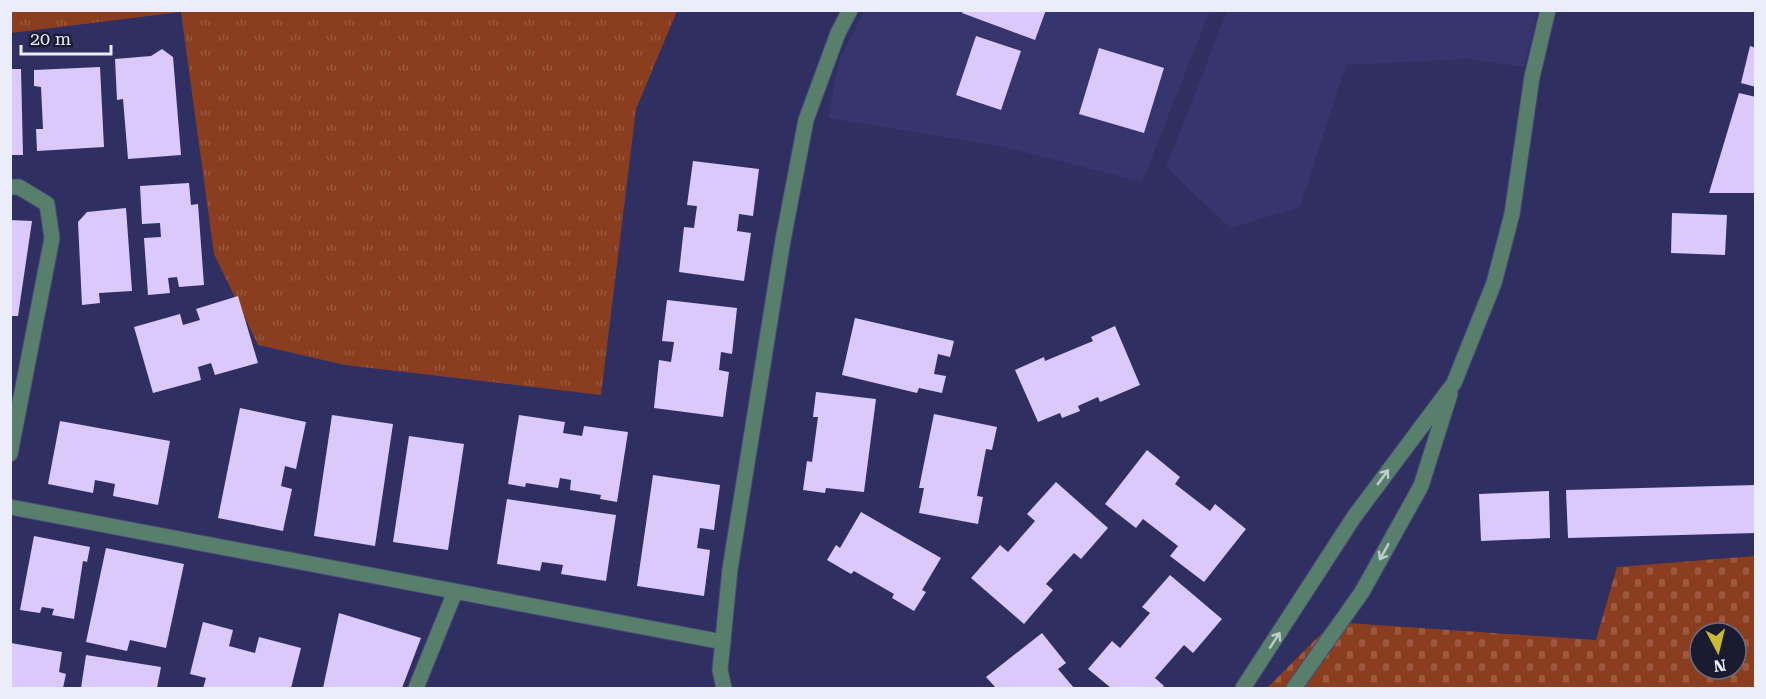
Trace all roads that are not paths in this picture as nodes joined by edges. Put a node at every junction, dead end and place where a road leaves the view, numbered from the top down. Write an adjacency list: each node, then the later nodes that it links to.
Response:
1 (850, 10): 8 (street)
2 (1548, 10): 4 (street)
3 (10, 187): 5 (street)
4 (1454, 383): 11 (street, one-way to 4); 12 (street, one-way to 12)
5 (10, 454)
6 (10, 507): 7 (street)
7 (454, 592): 8 (street); 9 (street)
8 (723, 642): 10 (street)
9 (416, 688)
10 (724, 688)
11 (1243, 688)
12 (1294, 688)

